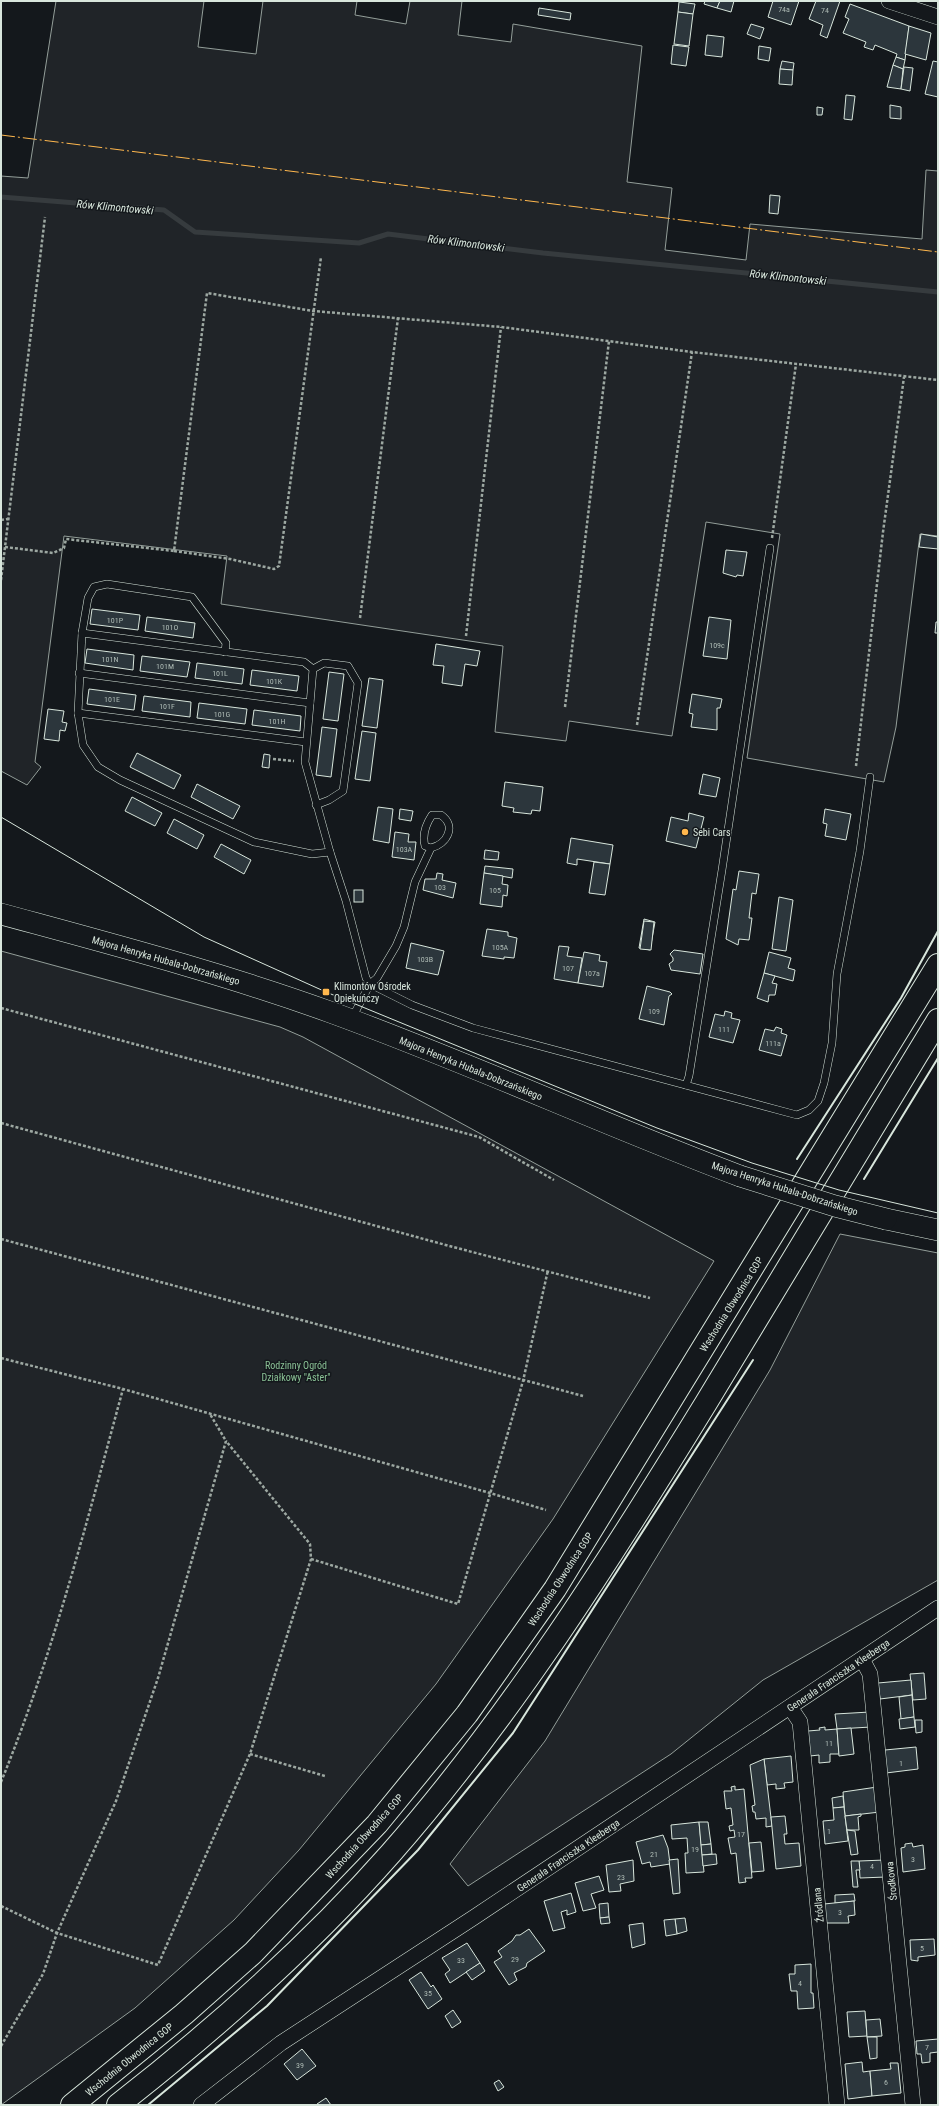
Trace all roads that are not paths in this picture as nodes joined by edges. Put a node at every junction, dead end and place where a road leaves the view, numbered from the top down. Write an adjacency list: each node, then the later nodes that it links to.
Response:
1 (889, 1): 2 (street)
2 (938, 17)
3 (770, 548): 20 (lane)
4 (82, 633): 5 (lane); 5 (lane); 7 (lane)
5 (225, 652): 6 (lane)
6 (313, 669): 8 (lane); 12 (lane)
7 (79, 673): 8 (lane); 9 (lane)
8 (310, 703): 10 (lane)
9 (78, 713): 10 (lane); 14 (lane)
10 (306, 742): 12 (lane)
11 (870, 777): 20 (lane)
12 (316, 805): 14 (lane)
13 (431, 848): 13 (lane); 17 (lane)
14 (330, 852): 17 (lane)
15 (1, 914): 18 (street, Majora Henryka Hubala-Dobrzańskiego)
16 (938, 964): 25 (highway, Wschodnia Obwodnica GOP)
17 (370, 984): 18 (lane); 20 (lane)
18 (351, 1020): 21 (street, Majora Henryka Hubala-Dobrzańskiego, bridge)
19 (938, 1020): 26 (highway)
20 (686, 1086)
21 (938, 1230)
22 (938, 1608): 23 (street, Generała Franciszka Kleeberga)
23 (862, 1659): 24 (street, Generała Franciszka Kleeberga); 29 (street, Środkowa)
24 (790, 1707): 27 (street, Generała Franciszka Kleeberga); 28 (street, Źródlana)
25 (72, 2105)
26 (118, 2105)
27 (201, 2105)
28 (837, 2105)
29 (913, 2105)

